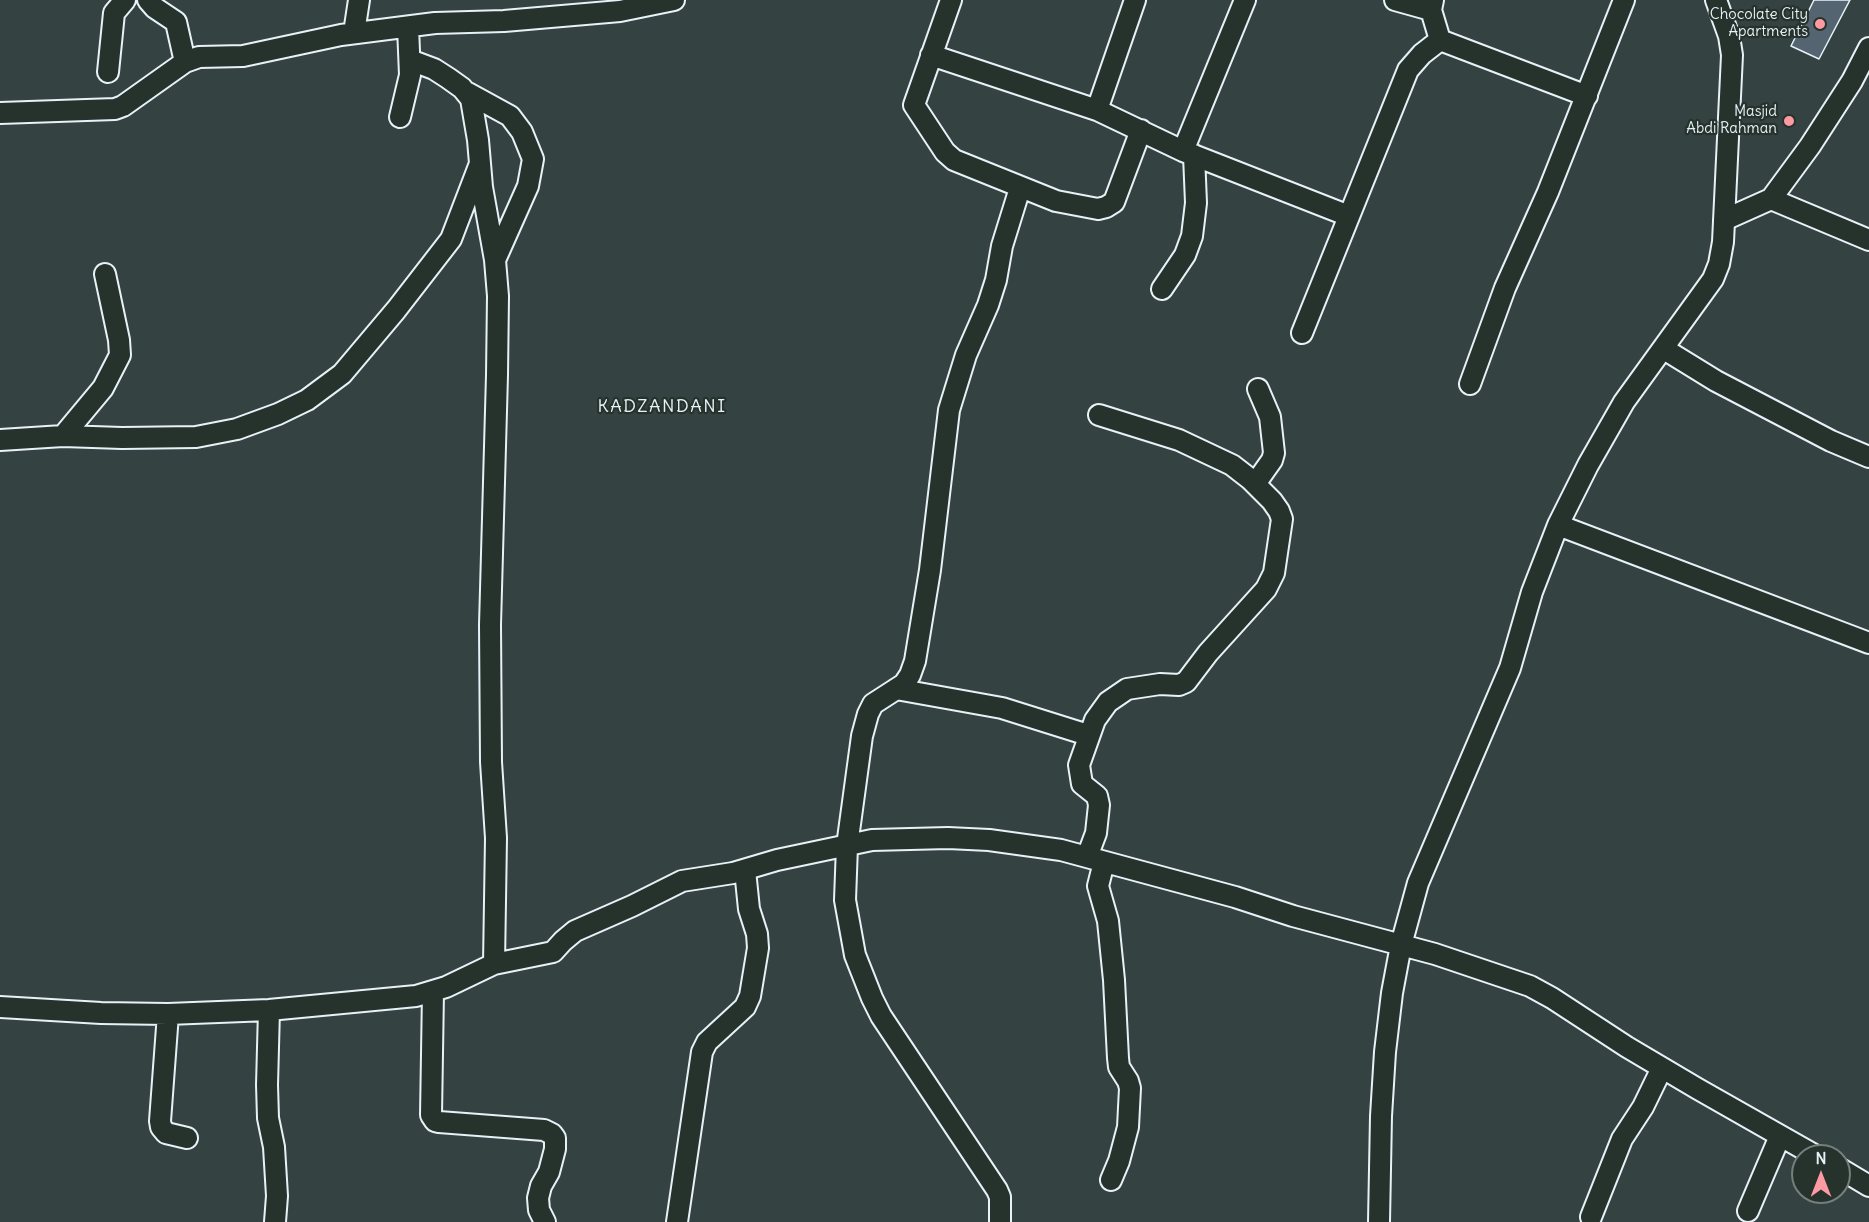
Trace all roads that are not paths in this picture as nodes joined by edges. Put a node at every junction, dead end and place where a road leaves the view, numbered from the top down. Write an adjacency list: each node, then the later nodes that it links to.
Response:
1 (125, 0): 19 (street)
2 (148, 0): 18 (street)
3 (359, 0): 13 (street)
4 (951, 0): 16 (street)
5 (1135, 0): 22 (street)
6 (1245, 0): 26 (street)
7 (1395, 0): 11 (street)
8 (1624, 0): 21 (street)
9 (1716, 0): 31 (street)
10 (670, 1): 12 (street)
11 (1432, 5): 14 (street)
12 (408, 27): 13 (street); 17 (street)
13 (354, 33): 18 (street)
14 (1440, 40): 21 (street); 30 (street)
15 (1869, 48): 29 (street)
16 (931, 55): 22 (street); 28 (street)
17 (410, 60): 20 (street); 24 (street)
18 (185, 62): 23 (street)
19 (108, 72)
20 (468, 93): 27 (street); 33 (street)
21 (1587, 96): 38 (street)
22 (1097, 110): 25 (street)
23 (0, 113)
24 (400, 117)
25 (1141, 130): 26 (street); 28 (street)
26 (1188, 153): 30 (street); 35 (street)
27 (480, 165): 33 (street); 41 (street)
28 (1020, 188): 47 (street)
29 (1771, 199): 31 (street); 32 (street)
30 (1349, 216): 36 (street)
31 (1724, 220): 37 (street)
32 (1869, 240)
33 (495, 260): 53 (street)
34 (105, 274): 41 (street)
35 (1162, 289)
36 (1302, 333)
37 (1664, 349): 43 (street); 45 (street)
38 (1470, 384)
39 (1258, 389): 44 (street)
40 (1099, 415): 44 (street)
41 (63, 436): 42 (street)
42 (0, 440)
43 (1869, 457)
44 (1255, 484): 48 (street)
45 (1558, 525): 46 (street); 52 (street)
46 (1869, 643)
47 (896, 689): 48 (street); 49 (street)
48 (1088, 735): 50 (street)
49 (847, 846): 50 (street); 51 (street); 70 (street)
50 (1095, 859): 52 (street); 63 (street)
51 (745, 870): 53 (street); 69 (street)
52 (1401, 945): 58 (street); 71 (street)
53 (494, 964): 54 (street)
54 (433, 992): 56 (street); 68 (street)
55 (0, 1007): 57 (street)
56 (269, 1010): 57 (street); 67 (street)
57 (168, 1014): 60 (street)
58 (1662, 1068): 59 (street); 66 (street)
59 (1780, 1136): 61 (street); 65 (street)
60 (187, 1138)
61 (1794, 1144)
62 (1851, 1175): 64 (street)
63 (1111, 1180)
64 (1869, 1186)
65 (1748, 1211)
66 (1591, 1217)
67 (275, 1222)
68 (545, 1222)
69 (677, 1222)
70 (1000, 1222)
71 (1379, 1222)

